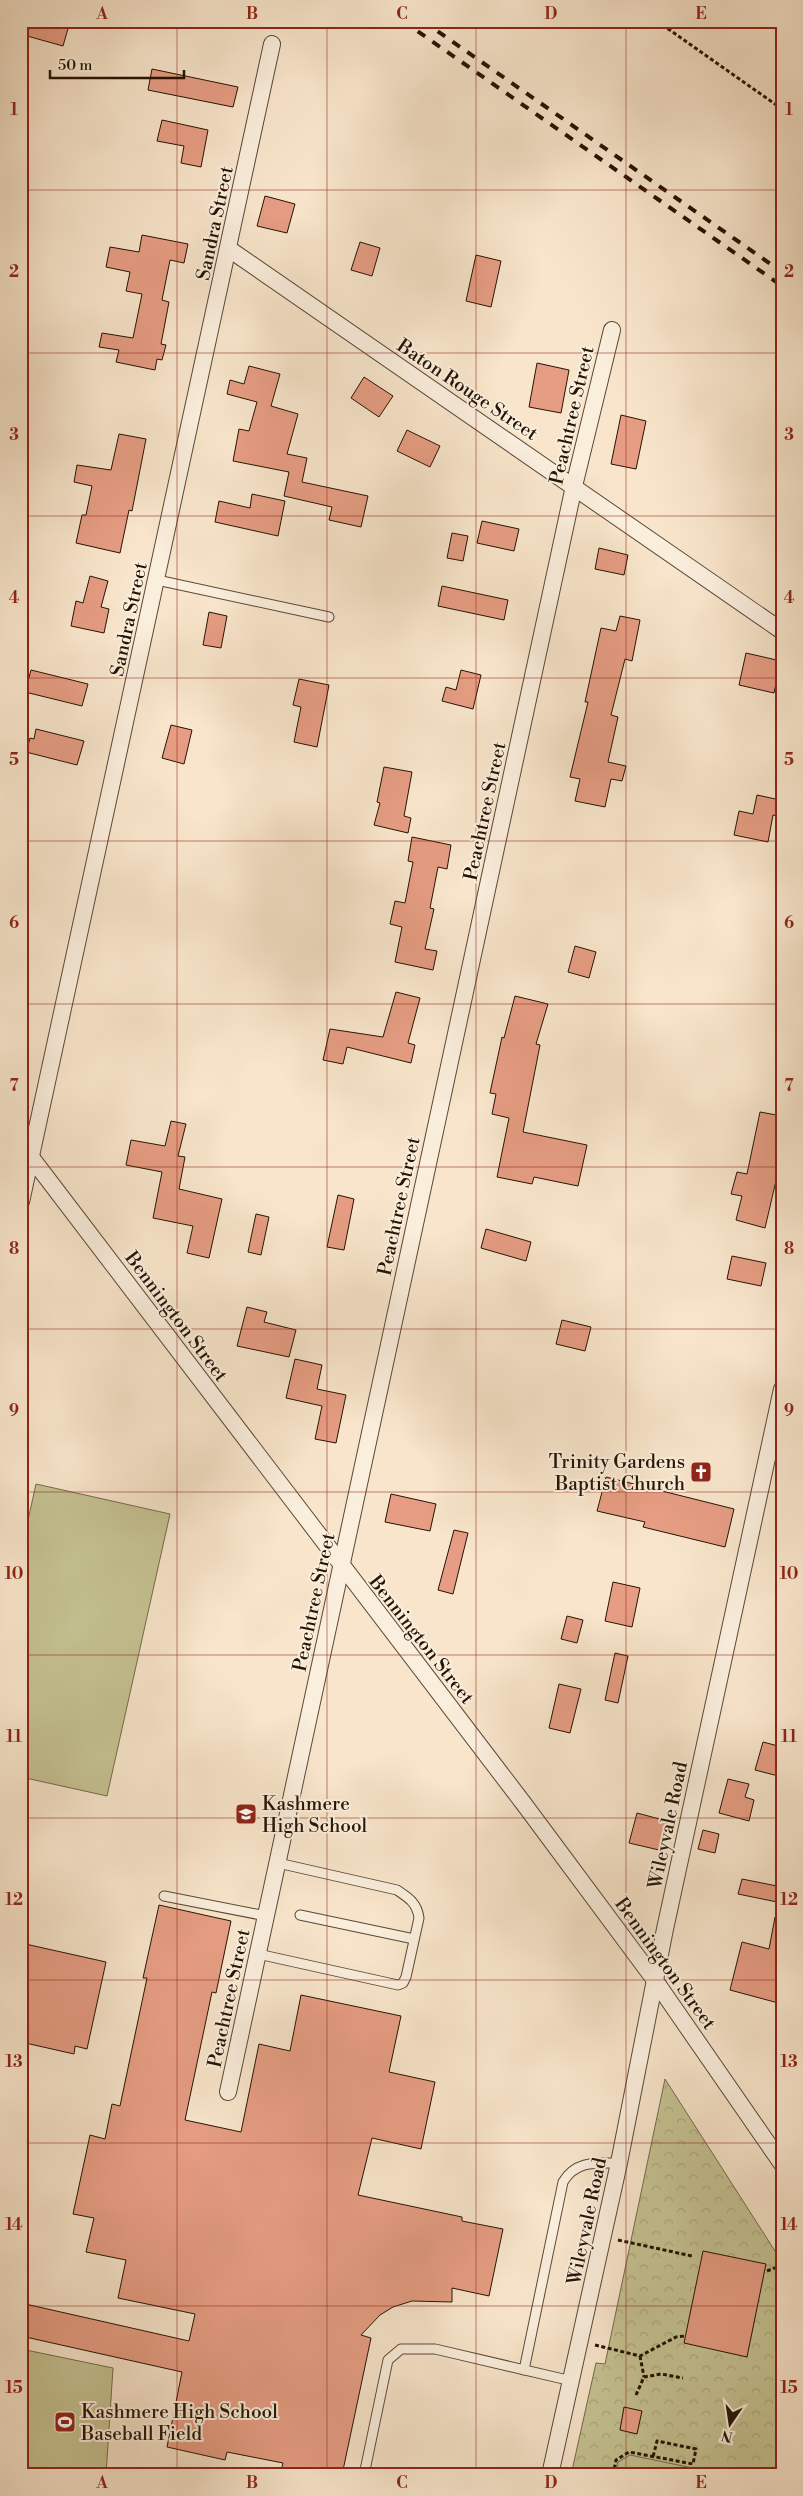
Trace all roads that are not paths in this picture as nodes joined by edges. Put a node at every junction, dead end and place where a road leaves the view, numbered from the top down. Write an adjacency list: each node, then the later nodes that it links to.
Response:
1 (272, 44): 2 (street, Sandra Street)
2 (229, 249): 4 (street, Baton Rouge Street); 5 (street, Sandra Street)
3 (612, 330): 4 (street, Peachtree Street)
4 (574, 486): 7 (street, Baton Rouge Street); 11 (street, Peachtree Street)
5 (157, 580): 6 (lane); 8 (street, Sandra Street)
6 (329, 618)
7 (782, 631)
8 (26, 1150): 9 (street, Sandra Street); 11 (street, Bennington Street)
9 (21, 1202)
10 (782, 1389): 18 (street, Wileyvale Road)
11 (341, 1566): 12 (street, Peachtree Street); 18 (street, Bennington Street)
12 (278, 1863): 15 (street, Peachtree Street); 16 (lane)
13 (164, 1896): 15 (lane)
14 (300, 1915): 16 (lane)
15 (266, 1916): 17 (street, Peachtree Street)
16 (414, 1939): 17 (lane)
17 (258, 1954): 19 (street, Peachtree Street)
18 (654, 1979): 20 (street, Wileyvale Road); 21 (street, Bennington Street)
19 (228, 2092)
20 (619, 2164): 22 (lane); 23 (street, Wileyvale Road)
21 (782, 2164)
22 (524, 2370): 23 (lane); 24 (lane)
23 (572, 2381): 25 (street, Wileyvale Road)
24 (364, 2475)
25 (550, 2475)

